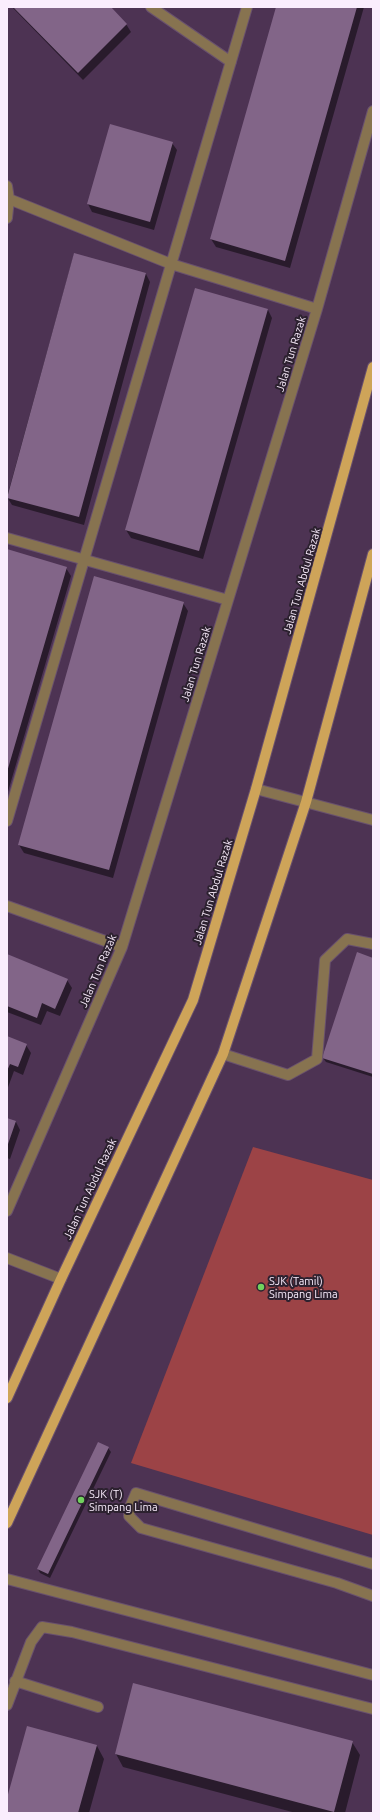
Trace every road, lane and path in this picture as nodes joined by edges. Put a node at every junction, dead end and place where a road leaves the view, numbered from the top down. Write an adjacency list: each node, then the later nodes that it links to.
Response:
1 (151, 7): 3 (street)
2 (247, 7): 3 (street)
3 (231, 62): 8 (street)
4 (373, 111): 9 (street, Jalan Tun Razak)
5 (7, 186): 6 (street)
6 (9, 199): 7 (street); 8 (street)
7 (7, 218)
8 (171, 264): 9 (street); 14 (street)
9 (317, 309): 15 (street, Jalan Tun Razak)
10 (373, 367): 11 (main road, Jalan Tun Abdul Razak)
11 (369, 399): 16 (main road, Jalan Tun Abdul Razak)
12 (7, 538): 14 (street)
13 (373, 554): 17 (main road)
14 (84, 559): 15 (street); 19 (street)
15 (228, 600): 22 (street, Jalan Tun Razak)
16 (256, 789): 17 (street); 26 (main road, Jalan Tun Abdul Razak)
17 (306, 802): 18 (street); 23 (main road)
18 (373, 820)
19 (7, 821)
20 (7, 906): 22 (street)
21 (373, 944): 23 (street)
22 (122, 947): 24 (street, Jalan Tun Razak)
23 (223, 1054): 28 (main road)
24 (7, 1211)
25 (7, 1258): 26 (street)
26 (61, 1279): 27 (main road, Jalan Tun Abdul Razak)
27 (7, 1398)
28 (7, 1523)
29 (373, 1564): 31 (street)
30 (7, 1579): 32 (street)
31 (373, 1596)
32 (373, 1675)
33 (16, 1681): 34 (street); 35 (street); 36 (street)
34 (7, 1705)
35 (98, 1706)
36 (373, 1709)

